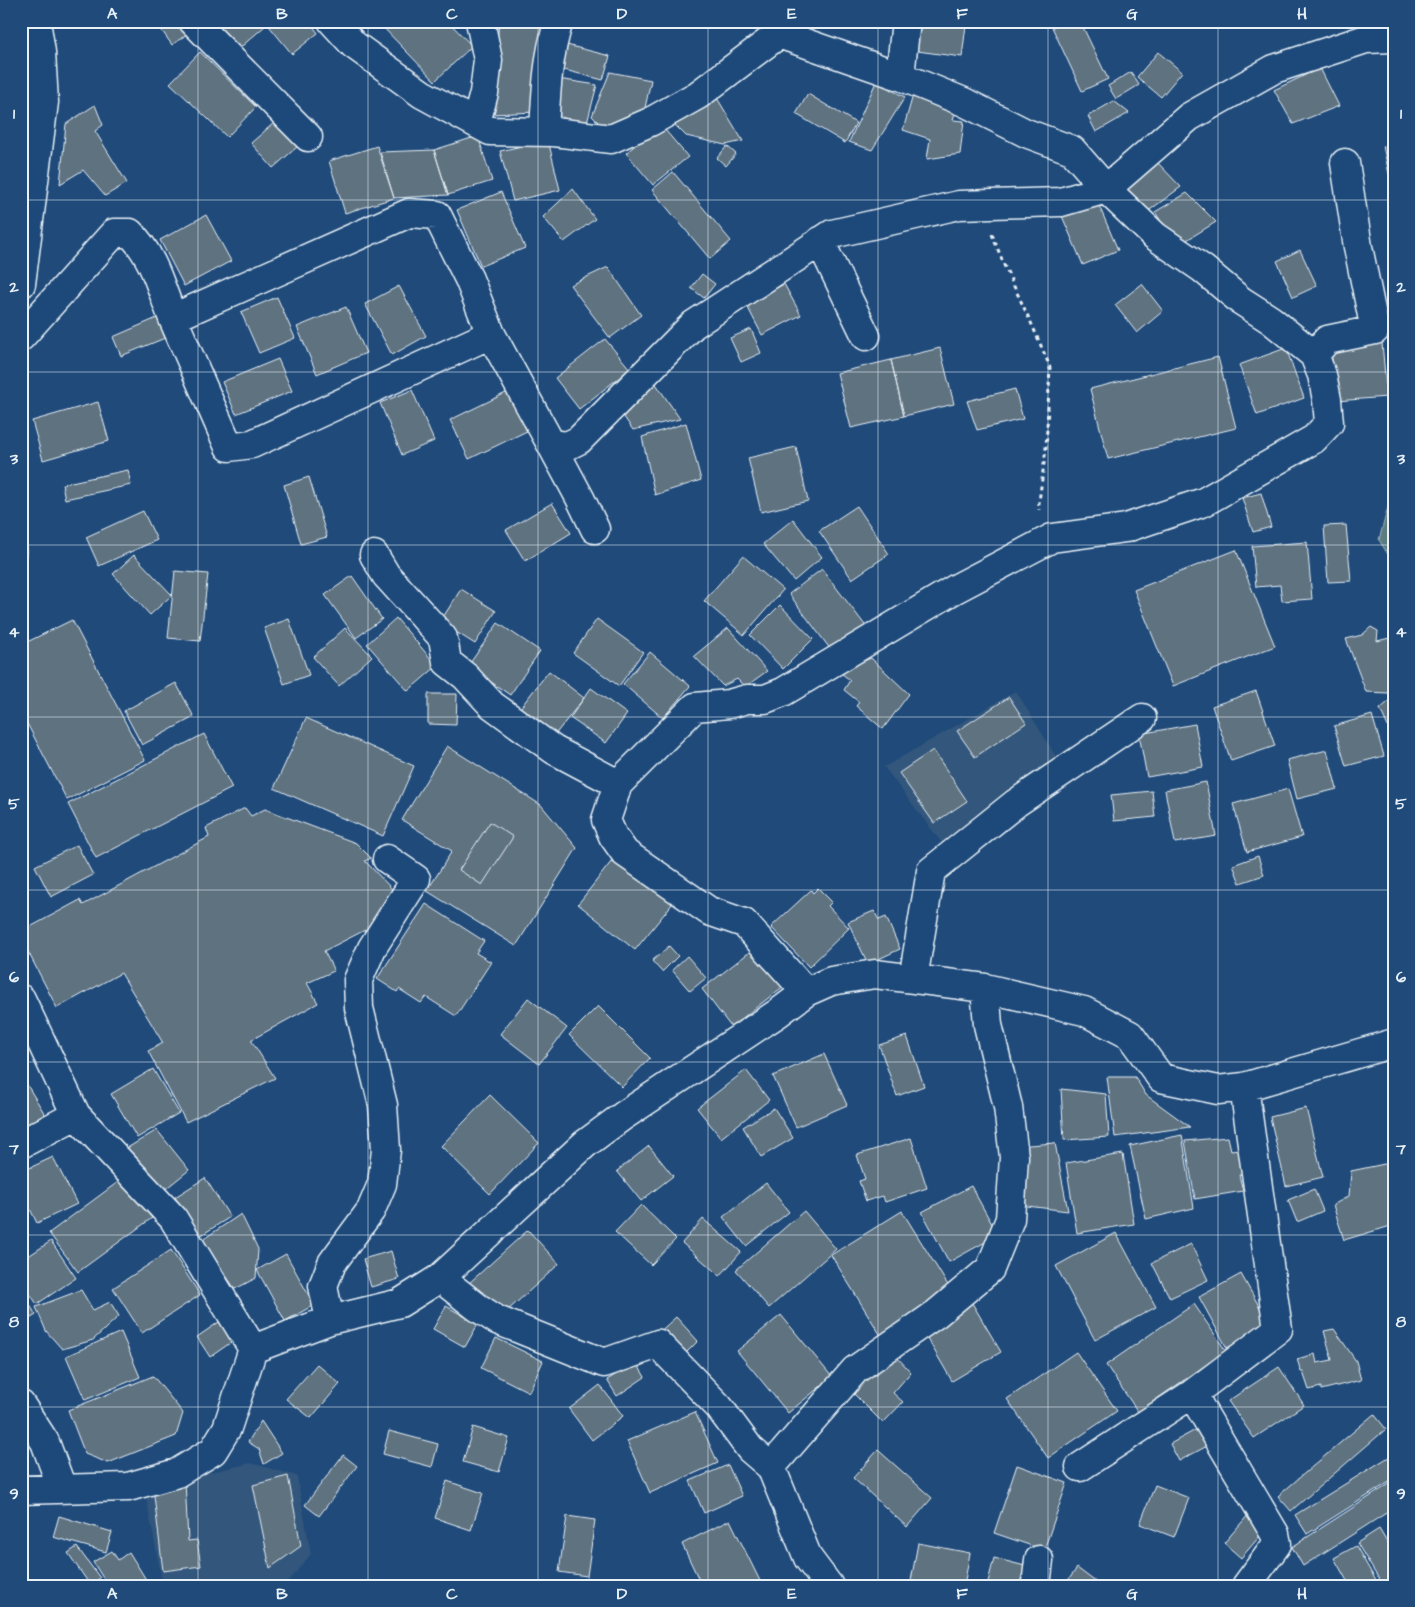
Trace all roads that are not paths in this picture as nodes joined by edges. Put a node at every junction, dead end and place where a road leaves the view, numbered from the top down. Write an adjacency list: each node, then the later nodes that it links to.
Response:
1 (36, 21): 16 (street)
2 (193, 21): 12 (street)
3 (332, 21): 10 (street)
4 (480, 21): 10 (street)
5 (559, 21): 11 (street)
6 (906, 21): 9 (street)
7 (779, 27): 9 (street); 11 (street)
8 (1394, 38): 14 (street)
9 (900, 76): 14 (street)
10 (476, 123): 11 (street)
11 (544, 132)
12 (308, 137)
13 (1345, 163): 21 (street)
14 (1106, 189): 15 (street); 21 (street)
15 (820, 241): 19 (street); 22 (street)
16 (21, 284)
17 (173, 318): 18 (street); 18 (street); 20 (street)
18 (490, 334): 22 (street)
19 (866, 336)
20 (21, 337)
21 (1314, 355): 26 (street)
22 (550, 444): 23 (street)
23 (595, 530)
24 (374, 555): 26 (street)
25 (1142, 718): 28 (street)
26 (618, 784): 30 (street)
27 (387, 859): 37 (street)
28 (913, 979): 29 (street); 30 (street)
29 (985, 988): 33 (street); 41 (street)
30 (806, 992): 36 (street)
31 (21, 999): 34 (street)
32 (1394, 1043): 33 (street)
33 (1244, 1087): 39 (street)
34 (76, 1115): 35 (street); 38 (street)
35 (21, 1144)
36 (440, 1278): 37 (street); 41 (street)
37 (330, 1320): 38 (street)
38 (253, 1349): 43 (street)
39 (1192, 1394): 42 (street); 46 (street)
40 (21, 1406): 43 (street)
41 (771, 1467): 45 (street)
42 (1080, 1468)
43 (62, 1488): 44 (street)
44 (21, 1490)
45 (829, 1586)
46 (1246, 1586)

